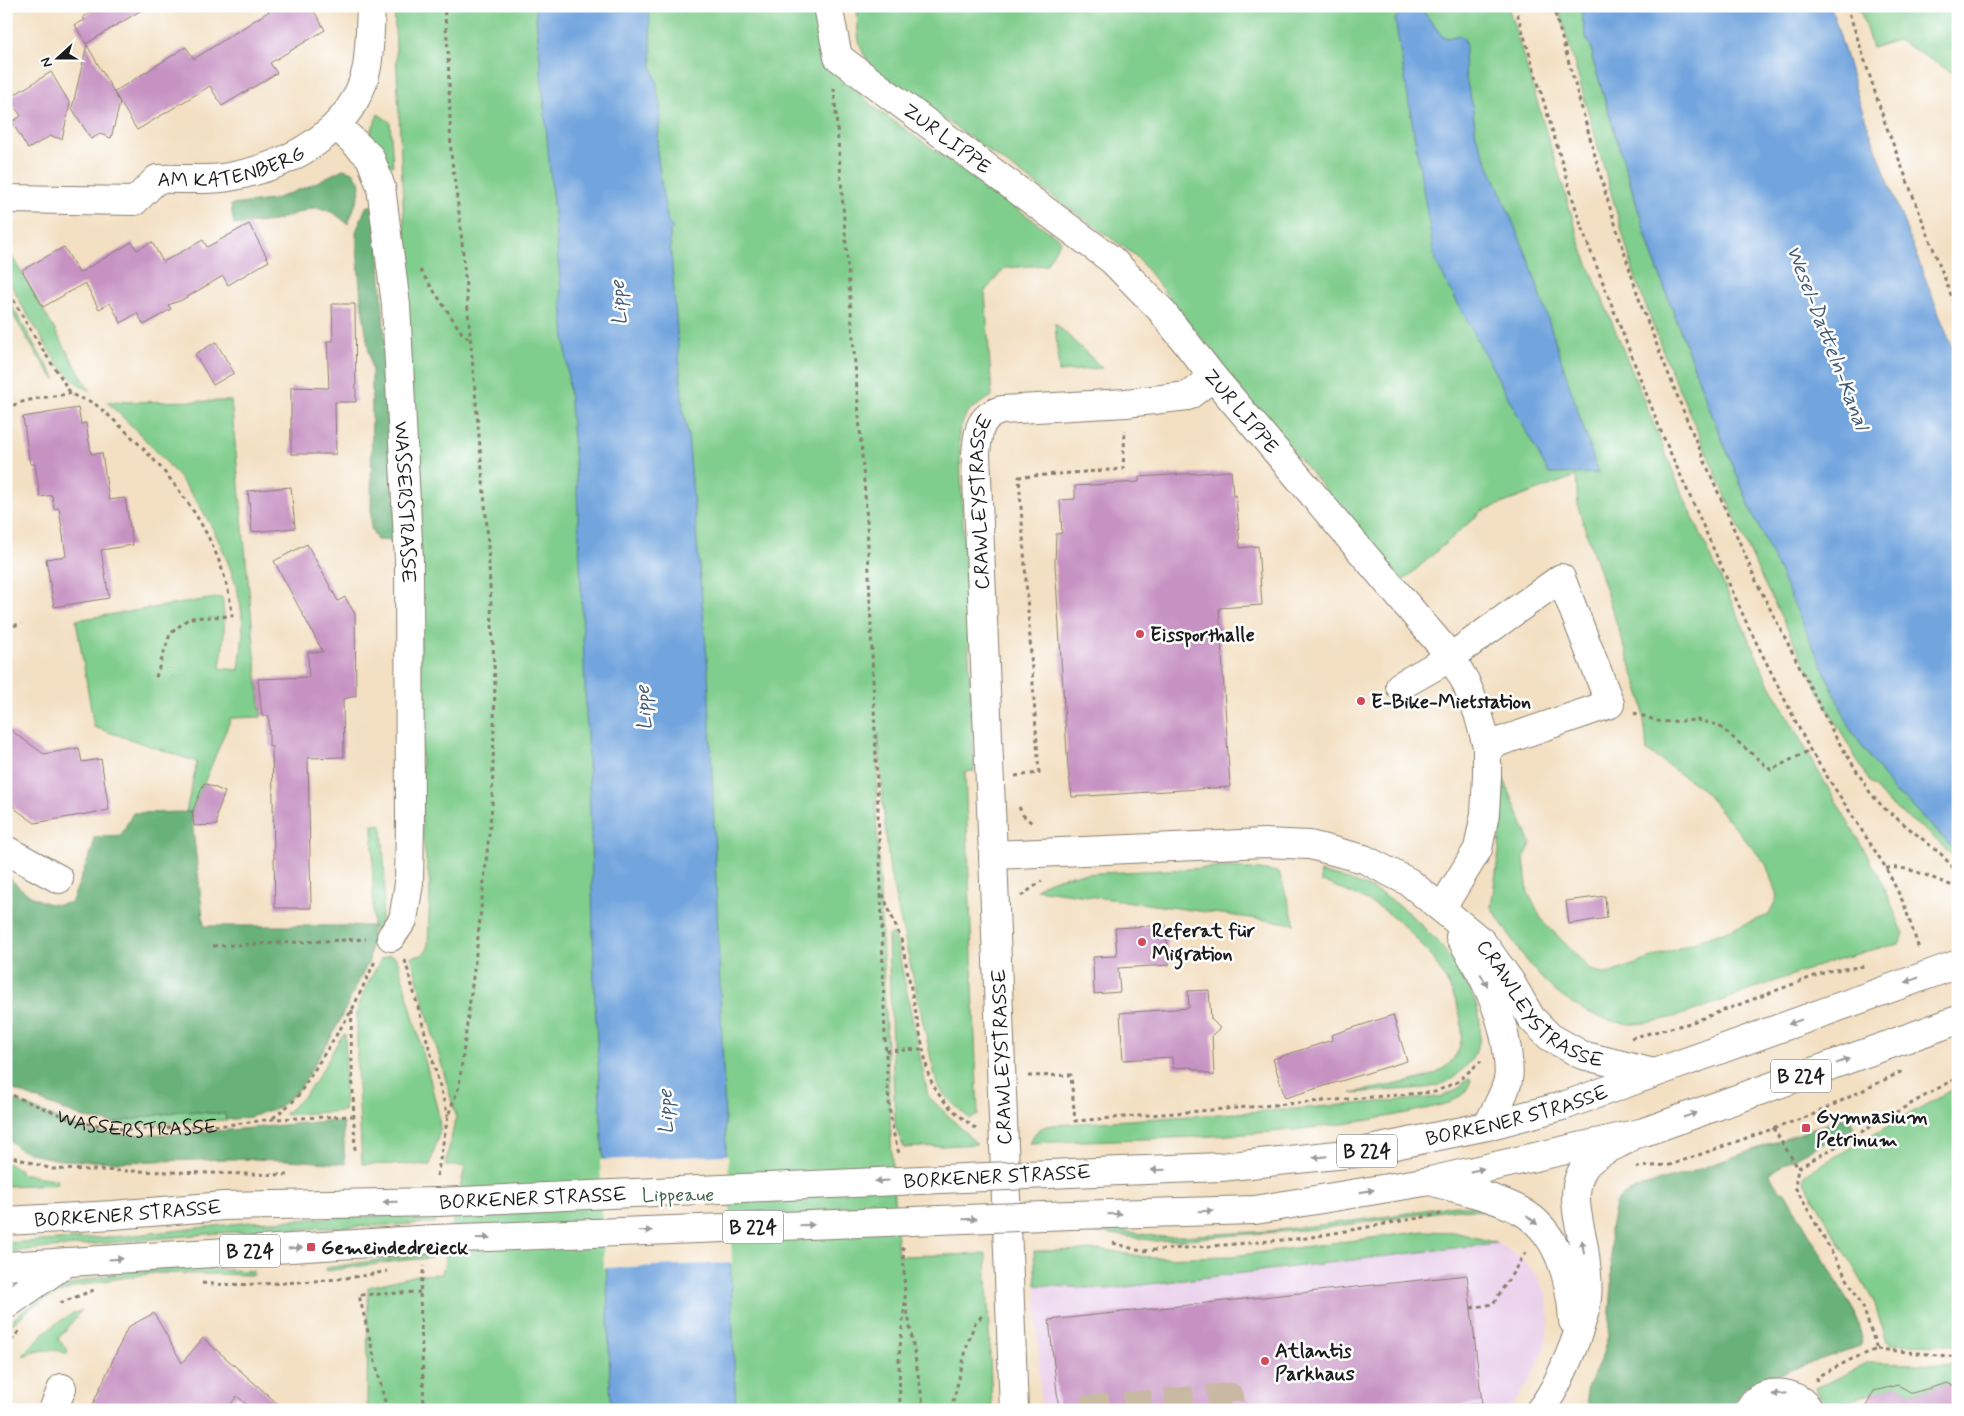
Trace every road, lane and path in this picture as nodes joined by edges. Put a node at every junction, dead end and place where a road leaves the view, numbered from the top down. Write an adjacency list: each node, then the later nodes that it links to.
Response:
1 (371, 6): 8 (street)
2 (444, 6): 13 (path)
3 (828, 6): 7 (street)
4 (1515, 6): 25 (path)
5 (1553, 6): 32 (path)
6 (1848, 6): 12 (path)
7 (838, 57): 14 (street, ZUR LIPPE); 36 (path)
8 (336, 125): 9 (street, AM KATENBERG); 39 (street, WASSERSTRASSE)
9 (6, 199)
10 (419, 268): 13 (path)
11 (6, 286): 15 (path)
12 (1958, 313)
13 (471, 340): 55 (path)
14 (1213, 377): 16 (street, CRAWLEYSTRASSE); 20 (street, ZUR LIPPE)
15 (71, 393): 17 (path); 21 (path)
16 (1126, 403): 26 (path); 30 (street, CRAWLEYSTRASSE)
17 (6, 409)
18 (22, 624): 19 (path)
19 (6, 627)
20 (1451, 657): 22 (street); 23 (street); 24 (street, ZUR LIPPE)
21 (155, 680)
22 (1400, 686)
23 (1610, 704): 24 (street); 25 (path)
24 (1487, 746): 38 (street, ZUR LIPPE)
25 (1810, 750): 31 (path)
26 (1009, 777)
27 (1016, 801): 28 (path)
28 (1023, 815)
29 (6, 850): 33 (street)
30 (994, 855): 38 (street, CRAWLEYSTRASSE); 94 (street, CRAWLEYSTRASSE)
31 (1886, 868): 35 (path); 41 (path)
32 (1958, 873)
33 (58, 879)
34 (1044, 880): 37 (path)
35 (1958, 888)
36 (881, 890): 47 (path); 48 (path)
37 (1019, 899)
38 (1442, 908): 50 (street, CRAWLEYSTRASSE); 57 (street, CRAWLEYSTRASSE, one-way to 57)
39 (391, 938): 40 (path); 44 (path); 55 (path)
40 (213, 946)
41 (1921, 955)
42 (1958, 964): 50 (street, BORKENER STRASSE / B 224, one-way to 50)
43 (1874, 965): 46 (path)
44 (352, 1010): 54 (path); 56 (path)
45 (1958, 1020): 60 (street, BORKENER STRASSE / B 224, one-way to 45)
46 (1625, 1040)
47 (923, 1049): 48 (path); 59 (path)
48 (886, 1051): 63 (path)
49 (1482, 1068): 51 (path)
50 (1654, 1073): 57 (street, BORKENER STRASSE / B 224)
51 (1020, 1076)
52 (1958, 1078): 64 (path)
53 (6, 1091): 56 (path, WASSERSTRASSE)
54 (352, 1116): 56 (path, WASSERSTRASSE); 61 (path)
55 (448, 1116): 67 (path)
56 (273, 1119)
57 (1487, 1126): 67 (street, BORKENER STRASSE / B 224, one-way to 67, bridge)
58 (1773, 1128): 64 (path)
59 (978, 1131)
60 (1644, 1132): 66 (street, BORKENER STRASSE / B 224, one-way to 60); 84 (street, one-way to 60)
61 (354, 1151)
62 (6, 1155): 65 (path)
63 (901, 1158)
64 (1798, 1168): 86 (path)
65 (289, 1175)
66 (1430, 1182): 71 (street, BORKENER STRASSE / B 224, one-way to 66, bridge); 84 (street, one-way to 84)
67 (440, 1191): 68 (street, BORKENER STRASSE / B 224, one-way to 68)
68 (6, 1221)
69 (1530, 1245): 81 (path)
70 (903, 1247): 78 (path)
71 (67, 1262): 72 (street, BORKENER STRASSE / B 224); 80 (street)
72 (6, 1266)
73 (416, 1267): 77 (path)
74 (392, 1270): 75 (path)
75 (198, 1282)
76 (100, 1289): 79 (path)
77 (420, 1292): 89 (path); 90 (path)
78 (905, 1297): 91 (path); 92 (path)
79 (59, 1303)
80 (6, 1305)
81 (1471, 1308)
82 (986, 1311): 93 (path)
83 (22, 1328): 85 (path)
84 (1574, 1343): 95 (street)
85 (6, 1346)
86 (1877, 1349): 87 (path); 88 (path)
87 (1958, 1357)
88 (1808, 1407): 96 (street, one-way to 96)
89 (387, 1410)
90 (424, 1410)
91 (900, 1410)
92 (924, 1410)
93 (951, 1410)
94 (1014, 1410)
95 (1540, 1410)
96 (1749, 1410)

